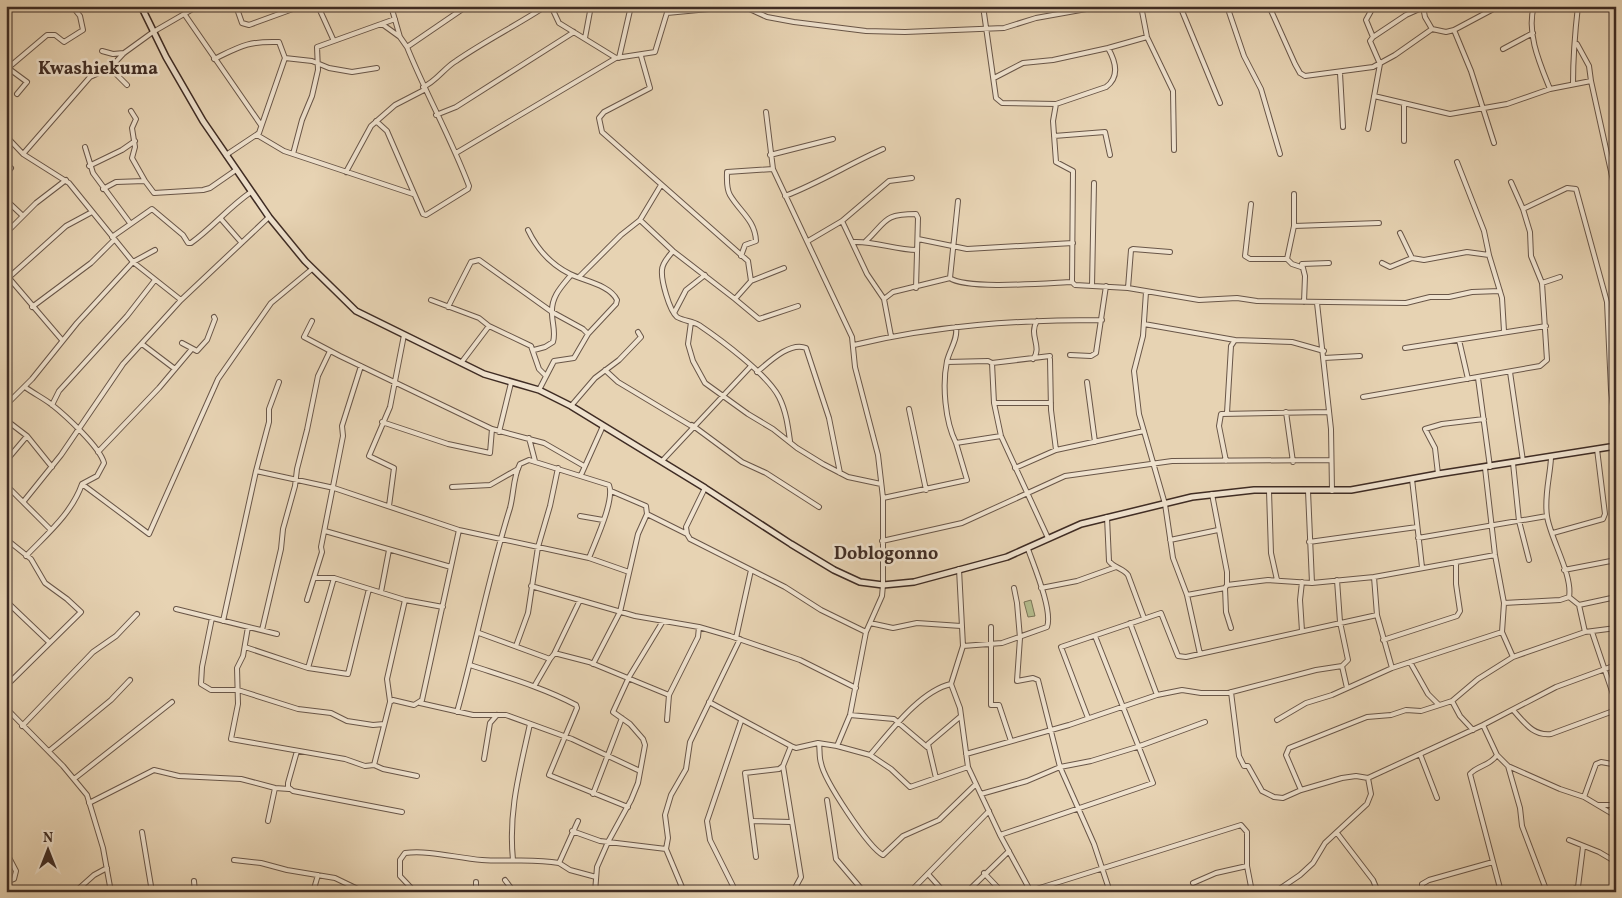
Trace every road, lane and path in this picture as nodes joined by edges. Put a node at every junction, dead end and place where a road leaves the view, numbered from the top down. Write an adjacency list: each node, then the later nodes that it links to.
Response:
1 (12, 6): 25 (street)
2 (72, 6): 54 (street)
3 (141, 6): 34 (street)
4 (198, 6): 28 (street)
5 (236, 6): 6 (street)
6 (301, 6)
7 (318, 6): 41 (street)
8 (397, 6): 24 (street)
9 (467, 6): 43 (street)
10 (546, 6): 62 (street)
11 (551, 6): 35 (street)
12 (591, 6): 40 (street)
13 (631, 6): 50 (street)
14 (669, 6): 27 (street)
15 (741, 6): 27 (street); 31 (street)
16 (983, 6): 31 (street)
17 (1103, 6): 31 (street)
18 (1140, 6): 38 (street)
19 (1180, 6): 66 (street)
20 (1227, 6): 90 (street)
21 (1269, 6): 57 (street)
22 (1499, 6): 33 (street)
23 (1424, 7): 32 (street); 39 (street)
24 (392, 8): 29 (street)
25 (6, 11)
26 (1371, 11): 39 (street)
27 (668, 13): 48 (street)
28 (185, 15): 34 (street); 51 (street)
29 (395, 19): 30 (street); 37 (street)
30 (382, 24): 37 (street); 41 (street)
31 (987, 28): 58 (street)
32 (1432, 30): 33 (street); 53 (street)
33 (1454, 30): 69 (street)
34 (154, 32): 47 (street); 91 (street)
35 (574, 32): 40 (street); 72 (street)
36 (1533, 34): 42 (street); 45 (street); 63 (street)
37 (400, 37): 43 (street)
38 (1147, 37): 44 (street); 86 (street)
39 (1373, 37): 53 (street)
40 (585, 38): 50 (street)
41 (333, 40): 52 (street)
42 (1577, 44): 59 (street); 60 (street)
43 (407, 47): 62 (street)
44 (1108, 48): 58 (street); 67 (street)
45 (1503, 49)
46 (102, 51): 47 (street)
47 (124, 54): 55 (street)
48 (641, 56): 50 (street); 106 (street)
49 (285, 58): 51 (street); 52 (street); 74 (street)
50 (617, 58): 87 (street)
51 (214, 60): 74 (street)
52 (318, 63): 56 (street); 89 (street)
53 (1380, 64): 57 (street); 65 (street)
54 (7, 67): 64 (street)
55 (110, 68): 61 (street); 88 (street)
56 (378, 68)
57 (1340, 73): 75 (street)
58 (994, 78): 67 (street)
59 (1591, 81): 60 (street); 111 (street)
60 (1573, 84): 63 (street)
61 (127, 85)
62 (423, 88): 72 (street); 73 (street)
63 (1550, 89): 69 (street)
64 (17, 94)
65 (1374, 96): 68 (street); 76 (street)
66 (1220, 103)
67 (1056, 104): 79 (street)
68 (1404, 104): 69 (street); 82 (street)
69 (1483, 108): 83 (street)
70 (130, 111): 81 (street)
71 (766, 112): 93 (street)
72 (436, 115): 87 (street)
73 (376, 121): 99 (street); 109 (street)
74 (261, 125): 77 (street)
75 (1343, 127)
76 (1368, 129)
77 (257, 135): 89 (street); 91 (street)
78 (6, 136): 88 (street)
79 (1054, 136): 92 (street); 135 (street)
80 (833, 139): 93 (street)
81 (136, 140): 95 (street); 103 (street)
82 (1404, 140)
83 (1494, 144)
84 (85, 147): 95 (street)
85 (882, 149): 112 (street)
86 (1174, 150)
87 (456, 152): 109 (street)
88 (23, 154): 102 (street)
89 (293, 154): 99 (street)
90 (1280, 154)
91 (226, 155): 98 (street)
92 (1110, 155)
93 (770, 156): 97 (street)
94 (1457, 162): 141 (street)
95 (89, 166): 107 (street)
96 (11, 168): 100 (street)
97 (773, 169): 112 (street); 142 (street)
98 (236, 170): 103 (street); 108 (street)
99 (346, 172): 109 (street)
100 (6, 174)
101 (912, 178): 122 (street)
102 (66, 180): 117 (street); 118 (street)
103 (145, 181): 107 (street)
104 (1511, 182): 116 (street)
105 (1094, 183): 161 (street)
106 (661, 184): 121 (street); 142 (street)
107 (103, 189): 123 (street)
108 (251, 192): 119 (street); 120 (street)
109 (414, 194)
110 (1294, 194): 125 (street)
111 (1616, 194)
112 (785, 196): 131 (street)
113 (6, 200): 118 (street)
114 (958, 200): 136 (street)
115 (1251, 204): 144 (street)
116 (1523, 208): 160 (street); 244 (street)
117 (92, 212): 129 (street); 156 (street)
118 (23, 216): 127 (street)
119 (269, 217): 132 (street); 150 (street)
120 (221, 218): 123 (street); 132 (street)
121 (640, 220): 139 (street); 153 (street)
122 (842, 221): 131 (street); 133 (street)
123 (130, 223): 129 (street)
124 (1379, 223): 125 (street)
125 (1294, 226): 144 (street)
126 (528, 230): 151 (street)
127 (6, 233)
128 (1400, 233): 143 (street)
129 (113, 239): 145 (street); 173 (street)
130 (918, 239): 134 (street); 136 (street); 138 (street)
131 (808, 241): 197 (street)
132 (241, 242): 169 (street)
133 (854, 242): 134 (street); 168 (street)
134 (866, 242): 138 (street)
135 (1072, 243): 136 (street); 159 (street)
136 (952, 244): 155 (street)
137 (154, 250): 145 (street)
138 (917, 250): 163 (street)
139 (674, 251): 152 (street); 177 (street)
140 (1170, 252): 164 (street)
141 (1489, 255): 143 (street); 165 (street)
142 (741, 256): 158 (street)
143 (1412, 258): 147 (street)
144 (1287, 259): 148 (street)
145 (133, 262): 157 (street); 192 (street)
146 (1329, 263): 148 (street)
147 (1382, 263)
148 (1301, 267): 171 (street)
149 (784, 268): 158 (street)
150 (312, 269): 189 (street); 278 (street)
151 (571, 275): 153 (street); 176 (street)
152 (706, 275): 167 (street); 177 (street)
153 (579, 277): 190 (street)
154 (1560, 277): 160 (street)
155 (950, 278): 159 (street); 163 (street)
156 (7, 279): 173 (street)
157 (155, 280): 169 (street); 230 (street)
158 (751, 281): 167 (street)
159 (1072, 282): 161 (street)
160 (1542, 283): 185 (street)
161 (1092, 286): 162 (street)
162 (1106, 286): 164 (street); 180 (street)
163 (916, 288): 168 (street)
164 (1128, 288): 166 (street)
165 (1500, 291): 172 (street); 187 (street)
166 (1146, 292): 171 (street); 183 (street)
167 (735, 299): 174 (street)
168 (884, 299): 191 (street)
169 (181, 300): 196 (street)
170 (432, 300): 175 (street)
171 (1304, 302): 172 (street)
172 (1317, 302): 202 (street)
173 (32, 306): 192 (street)
174 (798, 306)
175 (448, 307): 176 (street); 184 (street)
176 (552, 312): 190 (street); 200 (street)
177 (674, 313): 182 (street)
178 (214, 317): 199 (street)
179 (1037, 320): 180 (street); 186 (street); 206 (street)
180 (1102, 320): 203 (street)
181 (312, 321): 201 (street)
182 (690, 322): 211 (street); 225 (street)
183 (1144, 324): 193 (street); 243 (street)
184 (489, 326): 200 (street); 208 (street)
185 (1546, 326): 187 (street); 215 (street)
186 (956, 327): 191 (street); 207 (street)
187 (1504, 331): 194 (street)
188 (638, 332): 213 (street)
189 (404, 334): 208 (street); 220 (street)
190 (588, 334): 216 (street)
191 (891, 336): 197 (street)
192 (62, 340): 223 (street)
193 (1234, 340): 202 (street); 233 (street)
194 (1459, 340): 198 (street); 218 (street)
195 (182, 343): 199 (street)
196 (142, 344): 212 (street); 242 (street)
197 (854, 345): 279 (street)
198 (1405, 348)
199 (191, 350): 212 (street)
200 (534, 350): 216 (street)
201 (330, 351): 210 (street); 277 (street)
202 (1324, 351): 205 (street)
203 (1070, 355)
204 (1360, 356): 205 (street)
205 (1324, 358): 235 (street)
206 (1033, 359): 209 (street); 228 (street)
207 (947, 362): 209 (street); 250 (street)
208 (461, 363): 222 (street)
209 (992, 363): 227 (street)
210 (361, 366): 220 (street); 282 (street)
211 (751, 366): 214 (street); 225 (street)
212 (175, 369): 255 (street)
213 (605, 370): 231 (street); 240 (street)
214 (757, 372): 249 (street); 273 (street)
215 (1510, 372): 217 (street); 262 (street)
216 (546, 376): 224 (street)
217 (1478, 378): 218 (street); 236 (street)
218 (1468, 379): 226 (street)
219 (279, 382): 272 (street)
220 (396, 382): 238 (street); 241 (street)
221 (1088, 382): 251 (street)
222 (511, 383): 224 (street); 245 (street)
223 (25, 387): 229 (street); 230 (street)
224 (539, 390): 231 (street)
225 (722, 396): 240 (street); 249 (street)
226 (1363, 397)
227 (994, 404): 228 (street); 247 (street)
228 (1051, 404): 254 (street)
229 (6, 405)
230 (52, 405): 242 (street)
231 (571, 406): 239 (street)
232 (909, 409): 284 (street)
233 (1227, 412): 234 (street); 261 (street)
234 (1286, 412): 235 (street); 264 (street)
235 (1329, 412): 257 (street)
236 (1484, 419): 268 (street); 275 (street)
237 (6, 420): 246 (street)
238 (382, 422): 241 (street); 294 (street)
239 (604, 426): 260 (street); 266 (street)
240 (694, 427): 260 (street); 295 (street)
241 (492, 429): 245 (street)
242 (78, 430): 255 (street); 267 (street)
243 (1144, 430): 251 (street); 263 (street)
244 (1616, 430)
245 (499, 432): 248 (street)
246 (27, 436): 258 (street); 267 (street)
247 (1001, 436): 250 (street); 270 (street)
248 (529, 438): 259 (street); 266 (street)
249 (790, 441): 273 (street)
250 (956, 442): 284 (street)
251 (1095, 442): 254 (street)
252 (1616, 446): 253 (street)
253 (1597, 449): 256 (street); 308 (street)
254 (1056, 450): 270 (street)
255 (98, 452): 278 (street)
256 (1551, 458): 262 (street); 299 (street)
257 (1331, 460): 264 (street); 288 (street)
258 (6, 461)
259 (534, 461): 269 (street); 271 (street)
260 (662, 461): 283 (street)
261 (1226, 461): 263 (street); 264 (street)
262 (1524, 461): 265 (street)
263 (1153, 462): 289 (street); 293 (street)
264 (1293, 462)
265 (1513, 463): 268 (street); 301 (street)
266 (584, 466): 274 (street)
267 (52, 467): 292 (street)
268 (1488, 467): 275 (street); 303 (street)
269 (558, 468): 274 (street); 317 (street)
270 (1015, 468): 289 (street)
271 (518, 469): 281 (street); 313 (street)
272 (256, 471): 277 (street); 363 (street)
273 (840, 473): 279 (street)
274 (581, 474): 286 (street)
275 (1438, 474): 276 (street)
276 (1412, 479): 288 (street); 302 (street)
277 (296, 481): 282 (street); 374 (street)
278 (82, 484): 304 (street)
279 (881, 484): 291 (street)
280 (6, 485): 292 (street)
281 (452, 487)
282 (334, 488): 294 (street); 307 (street)
283 (705, 488): 309 (street); 340 (street)
284 (926, 490): 291 (street)
285 (1269, 490): 287 (street); 290 (street); 336 (street)
286 (611, 491): 296 (street); 300 (street)
287 (1308, 491): 288 (street); 316 (street)
288 (1332, 491)
289 (1027, 493): 310 (street); 315 (street)
290 (1212, 494): 293 (street); 306 (street)
291 (883, 498): 315 (street)
292 (24, 501): 304 (street)
293 (1165, 504): 298 (street); 314 (street)
294 (389, 506): 305 (street)
295 (819, 507)
296 (647, 514): 309 (street); 332 (street)
297 (580, 516): 300 (street)
298 (1107, 516): 310 (street); 327 (street)
299 (1547, 516): 301 (street); 308 (street)
300 (602, 520): 322 (street)
301 (1519, 521): 303 (street); 323 (street)
302 (1417, 526): 311 (street); 316 (street)
303 (1491, 526): 311 (street); 320 (street)
304 (51, 530): 321 (street)
305 (459, 530): 313 (street); 326 (street)
306 (1218, 530): 314 (street); 342 (street)
307 (325, 531): 319 (street); 334 (street)
308 (1553, 533): 331 (street)
309 (687, 534): 330 (street)
310 (1048, 538): 318 (street)
311 (1418, 538): 328 (street)
312 (6, 540): 321 (street)
313 (499, 540): 317 (street); 380 (street)
314 (1170, 540): 347 (street)
315 (882, 541): 340 (street)
316 (1309, 542): 339 (street)
317 (538, 547): 322 (street); 341 (street)
318 (1028, 549): 329 (street); 344 (street)
319 (389, 550): 326 (street); 346 (street)
320 (1495, 555): 325 (street); 354 (street)
321 (26, 556): 386 (street)
322 (589, 558): 332 (street)
323 (1529, 560)
324 (1616, 560): 331 (street)
325 (1456, 562): 328 (street); 385 (street)
326 (451, 567): 356 (street)
327 (1117, 567): 344 (street); 362 (street)
328 (1422, 567): 333 (street)
329 (959, 569): 340 (street); 368 (street)
330 (751, 570): 376 (street); 383 (street)
331 (1564, 570): 348 (street)
332 (629, 572): 358 (street)
333 (1374, 577): 337 (street); 360 (street)
334 (315, 578): 335 (street); 350 (street)
335 (334, 578): 345 (street); 400 (street)
336 (1277, 580): 338 (street); 342 (street)
337 (1337, 580): 339 (street); 365 (street)
338 (1302, 582): 339 (street); 375 (street)
339 (1312, 583)
340 (883, 585): 366 (street)
341 (531, 586): 352 (street); 388 (street)
342 (1226, 586): 347 (street); 372 (street)
343 (1014, 588): 384 (street)
344 (1041, 588): 384 (street)
345 (369, 590): 346 (street); 400 (street)
346 (381, 592): 351 (street)
347 (1187, 595): 392 (street)
348 (1568, 597): 354 (street); 355 (street)
349 (1616, 597): 355 (street)
350 (307, 600)
351 (405, 600): 356 (street); 414 (street)
352 (580, 600): 358 (street); 391 (street)
353 (6, 601): 386 (street)
354 (1504, 604): 377 (street)
355 (1579, 605): 378 (street)
356 (443, 606): 418 (street)
357 (176, 609): 361 (street)
358 (620, 612): 364 (street); 396 (street)
359 (137, 614): 439 (street)
360 (1377, 614): 365 (street); 385 (street)
361 (212, 618): 363 (street); 410 (street)
362 (1144, 618): 367 (street); 392 (street)
363 (223, 621): 369 (street)
364 (663, 621): 371 (street); 403 (street)
365 (1340, 622): 375 (street); 399 (street)
366 (870, 623): 368 (street); 376 (street)
367 (1130, 623): 382 (street); 413 (street)
368 (961, 626): 389 (street)
369 (248, 627): 374 (street); 390 (street)
370 (991, 627): 387 (street)
371 (699, 628): 383 (street); 412 (street)
372 (1230, 628)
373 (1616, 628): 379 (street)
374 (262, 630): 381 (street)
375 (1302, 630): 392 (street)
376 (866, 632): 408 (street)
377 (1502, 632): 393 (street); 395 (street)
378 (1585, 632): 379 (street); 393 (street)
379 (1592, 632): 402 (street)
380 (479, 633): 388 (street); 397 (street)
381 (277, 634)
382 (1095, 636): 421 (street); 430 (street)
383 (738, 638): 408 (street); 416 (street)
384 (1020, 638): 387 (street); 440 (street)
385 (1383, 640): 401 (street)
386 (48, 642): 407 (street)
387 (992, 645): 389 (street); 443 (street)
388 (516, 646): 394 (street)
389 (963, 646): 405 (street)
390 (245, 647): 400 (street); 410 (street)
391 (554, 654): 394 (street); 396 (street)
392 (1200, 654)
393 (1513, 657): 417 (street)
394 (550, 659): 406 (street)
395 (1410, 662): 401 (street); 420 (street)
396 (593, 664): 403 (street)
397 (470, 665): 406 (street); 425 (street)
398 (1616, 665): 402 (street)
399 (1342, 666): 409 (street); 411 (street)
400 (308, 668)
401 (1392, 668): 409 (street)
402 (1604, 669): 419 (street); 423 (street)
403 (629, 677): 412 (street); 429 (street)
404 (130, 680): 449 (street)
405 (951, 684): 428 (street); 435 (street)
406 (535, 685): 442 (street)
407 (6, 686)
408 (856, 688): 427 (street)
409 (1347, 688): 432 (street)
410 (238, 690): 436 (street); 450 (street)
411 (1231, 692): 413 (street); 471 (street)
412 (669, 695): 431 (street)
413 (1157, 696): 421 (street)
414 (390, 701)
415 (172, 702): 467 (street)
416 (709, 702): 433 (street); 496 (street)
417 (1452, 702): 420 (street); 441 (street)
418 (420, 703): 425 (street); 436 (street)
419 (1616, 703)
420 (1439, 705): 471 (street)
421 (1123, 706): 430 (street); 447 (street)
422 (6, 708): 439 (street)
423 (1513, 710): 424 (street); 438 (street)
424 (1616, 710)
425 (457, 712): 426 (street)
426 (498, 714): 437 (street); 456 (street)
427 (850, 715): 435 (street); 446 (street)
428 (961, 716): 448 (street); 452 (street)
429 (622, 718): 451 (street); 463 (street)
430 (1088, 718): 440 (street)
431 (667, 720)
432 (1277, 720)
433 (740, 721): 445 (street); 534 (street)
434 (1205, 722): 447 (street)
435 (898, 723): 448 (street); 454 (street)
436 (384, 724): 458 (street)
437 (530, 724): 442 (street); 501 (street)
438 (1483, 725): 441 (street); 455 (street)
439 (22, 726): 449 (street)
440 (1049, 730): 443 (street); 462 (street)
441 (1473, 730): 453 (street)
442 (564, 736): 451 (street); 472 (street)
443 (1011, 741): 452 (street)
444 (820, 744): 445 (street); 446 (street); 468 (street)
445 (791, 746): 459 (street)
446 (837, 746): 454 (street)
447 (1137, 746): 462 (street); 481 (street)
448 (927, 747): 465 (street)
449 (49, 751): 467 (street)
450 (297, 751): 458 (street); 470 (street)
451 (608, 754): 463 (street); 472 (street)
452 (966, 754): 461 (street)
453 (1420, 754): 466 (street); 475 (street)
454 (870, 755): 465 (street)
455 (1497, 755): 460 (street); 502 (street)
456 (484, 759)
457 (1615, 764): 474 (street)
458 (374, 765): 464 (street)
459 (783, 766): 485 (street); 488 (street)
460 (1508, 766): 474 (street); 545 (street)
461 (968, 767): 465 (street); 468 (street)
462 (1060, 768): 473 (street); 481 (street)
463 (640, 771): 480 (street)
464 (417, 776)
465 (936, 778)
466 (1368, 778): 471 (street); 491 (street)
467 (74, 779): 477 (street)
468 (976, 785): 473 (street)
469 (275, 788): 470 (street); 477 (street); 486 (street)
470 (289, 789): 483 (street)
471 (1302, 790)
472 (593, 794): 480 (street)
473 (981, 794): 482 (street)
474 (1584, 797): 478 (street)
475 (1437, 798)
476 (827, 800): 519 (street)
477 (89, 803): 506 (street)
478 (1597, 805): 479 (street); 484 (street)
479 (1616, 805)
480 (628, 807): 494 (street)
481 (1078, 808): 492 (street); 507 (street)
482 (989, 811): 492 (street); 509 (street)
483 (402, 812)
484 (1616, 816)
485 (753, 821): 488 (street); 499 (street)
486 (268, 822)
487 (578, 822): 489 (street)
488 (791, 822): 535 (street)
489 (572, 831): 494 (street); 504 (street)
490 (142, 832): 524 (street)
491 (1338, 833): 521 (street); 542 (street)
492 (1000, 835): 497 (street)
493 (1569, 840): 495 (street)
494 (608, 842): 496 (street); 511 (street)
495 (1583, 847): 503 (street); 517 (street)
496 (666, 849): 533 (street)
497 (1009, 851): 508 (street); 520 (street)
498 (6, 852): 514 (street)
499 (756, 857)
500 (234, 860): 510 (street)
501 (513, 860): 504 (street); 528 (street)
502 (1492, 862): 543 (street); 544 (street)
503 (1616, 862)
504 (559, 863): 511 (street)
505 (1247, 866): 507 (street); 516 (street); 541 (street)
506 (107, 868): 522 (street); 523 (street)
507 (1103, 868): 520 (street); 540 (street)
508 (984, 873): 538 (street); 539 (street)
509 (928, 874): 536 (street); 537 (street)
510 (318, 875): 526 (street); 527 (street)
511 (596, 878): 532 (street)
512 (504, 880): 530 (street)
513 (194, 881): 525 (street)
514 (6, 882)
515 (476, 882): 529 (street)
516 (1193, 884)
517 (1578, 887): 546 (street); 547 (street)
518 (563, 891): 531 (street)
519 (861, 891)
520 (1031, 891)
521 (1376, 891)
522 (75, 892)
523 (111, 892)
524 (152, 892)
525 (195, 892)
526 (314, 892)
527 (364, 892)
528 (415, 892)
529 (476, 892)
530 (514, 892)
531 (574, 892)
532 (595, 892)
533 (684, 892)
534 (736, 892)
535 (797, 892)
536 (910, 892)
537 (944, 892)
538 (967, 892)
539 (1002, 892)
540 (1110, 892)
541 (1252, 892)
542 (1275, 892)
543 (1422, 892)
544 (1500, 892)
545 (1547, 892)
546 (1566, 892)
547 (1584, 892)

